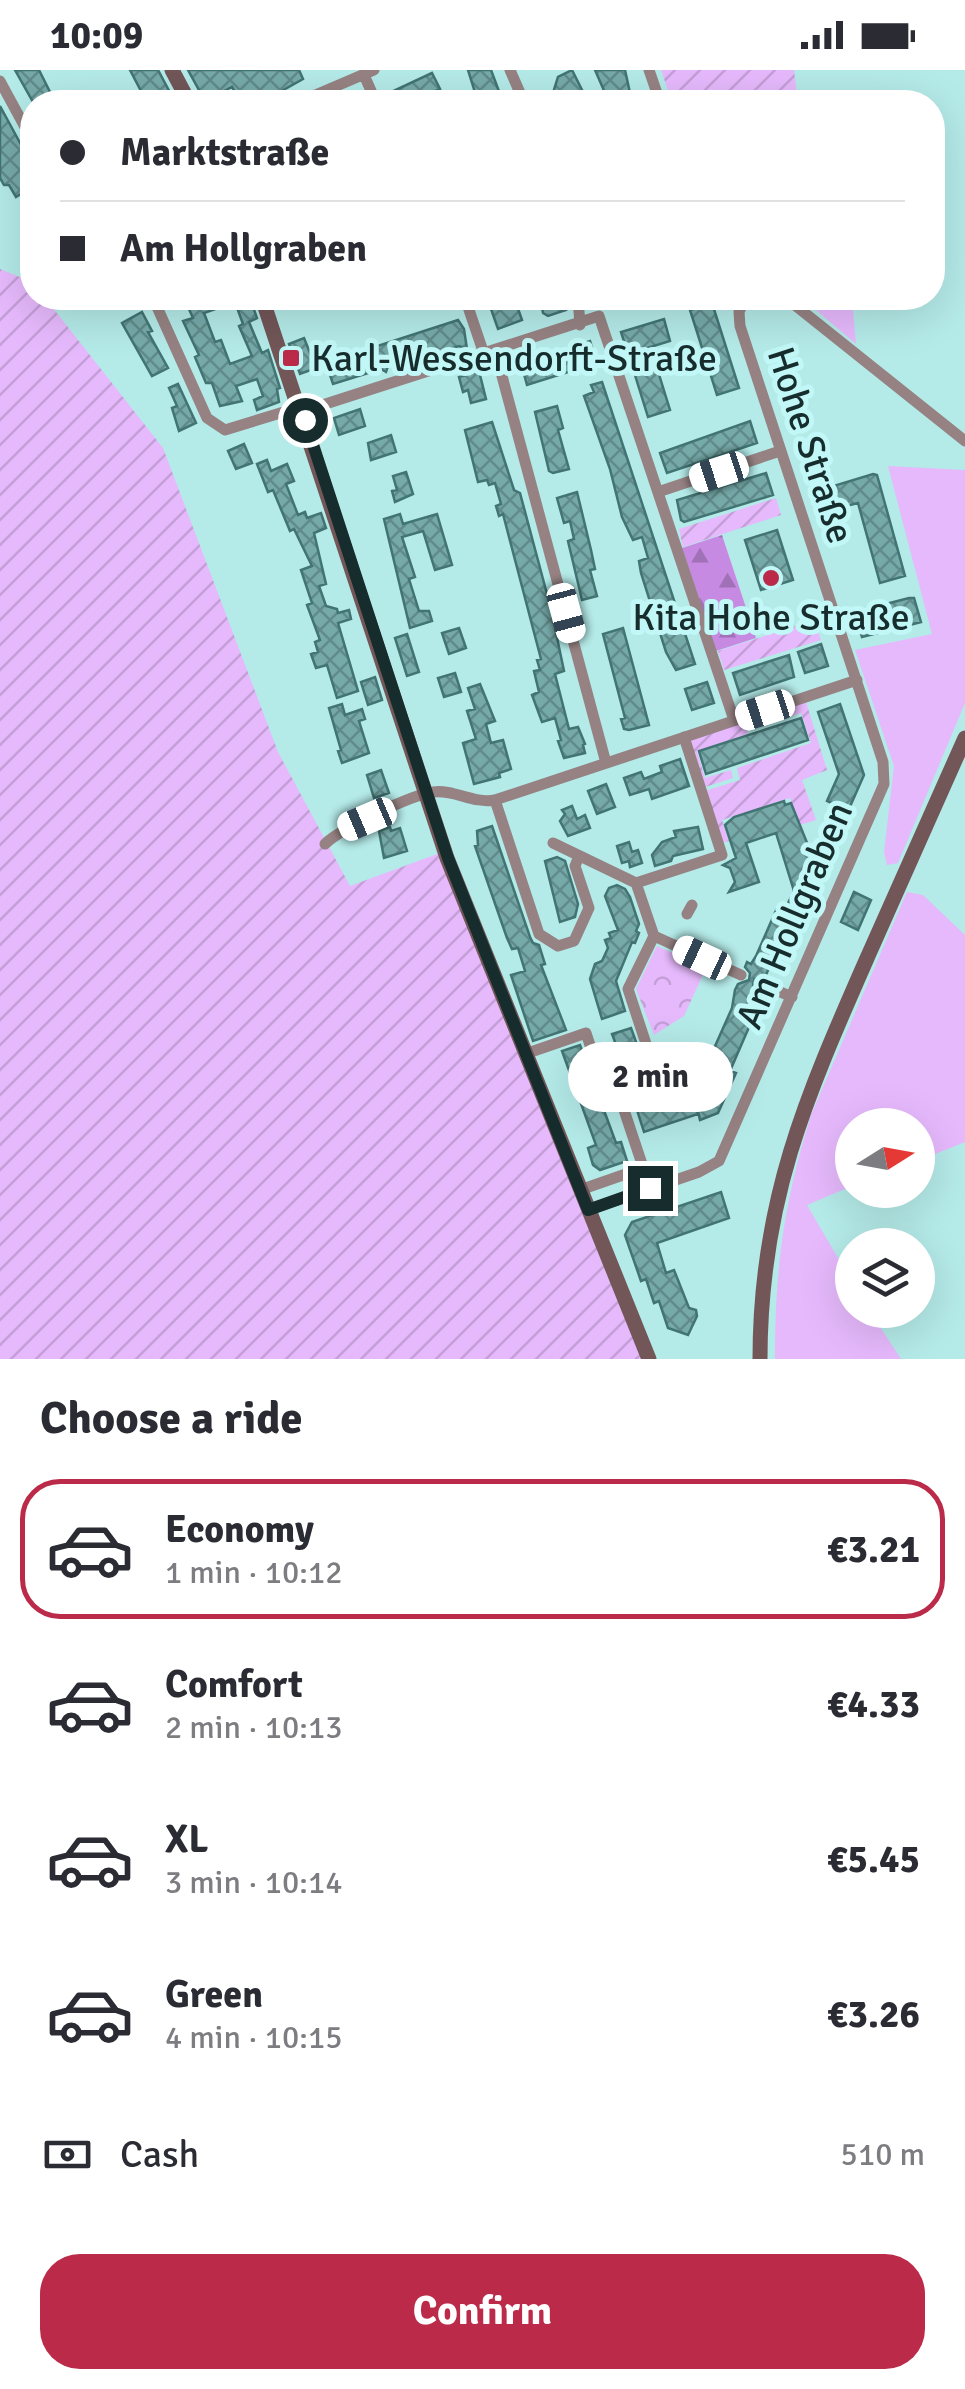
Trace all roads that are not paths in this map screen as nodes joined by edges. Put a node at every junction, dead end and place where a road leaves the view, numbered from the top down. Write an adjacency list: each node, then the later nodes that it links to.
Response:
1 (369, 73): 3 (street)
2 (0, 81): 4 (street)
3 (329, 90)
4 (20, 118)
5 (159, 310): 13 (street)
6 (266, 310): 13 (street)
7 (470, 310): 12 (street)
8 (579, 310): 11 (street)
9 (740, 310): 15 (street, Hohe Straße)
10 (801, 310): 14 (street)
11 (580, 325): 12 (street); 16 (street)
12 (489, 352): 13 (street); 21 (street)
13 (301, 408): 23 (street)
14 (963, 438)
15 (780, 451): 16 (street); 17 (street, Hohe Straße)
16 (658, 492): 18 (street)
17 (857, 680): 18 (street); 22 (street, Hohe Straße)
18 (734, 720): 19 (street)
19 (684, 737): 21 (street); 28 (street)
20 (965, 738): 39 (street)
21 (606, 763): 24 (street)
22 (884, 784): 32 (street, Am Hollgraben)
23 (426, 794): 24 (street); 26 (street); 33 (street)
24 (496, 800): 27 (street)
25 (552, 843): 27 (street)
26 (326, 844)
27 (580, 856): 28 (street)
28 (636, 883): 29 (street)
29 (654, 936): 30 (street); 34 (street)
30 (742, 975)
31 (762, 984): 32 (street)
32 (792, 997): 36 (street, Am Hollgraben)
33 (525, 1054): 35 (street); 37 (street)
34 (651, 1059)
35 (643, 1168): 36 (street); 37 (street)
36 (650, 1188): 38 (street, Am Hollgraben)
37 (580, 1190): 38 (street)
38 (588, 1210): 40 (street)
39 (761, 1296): 41 (street); 42 (street)
40 (649, 1359)
41 (748, 1359)
42 (760, 1359)

